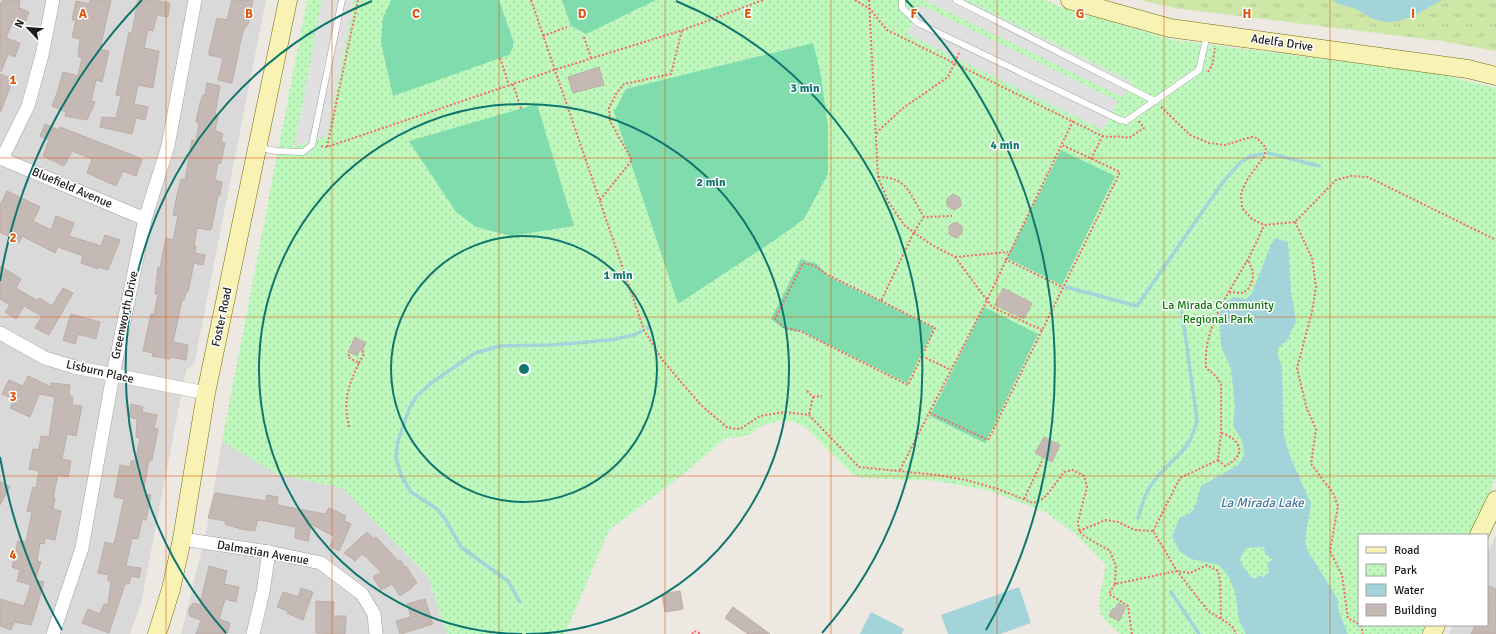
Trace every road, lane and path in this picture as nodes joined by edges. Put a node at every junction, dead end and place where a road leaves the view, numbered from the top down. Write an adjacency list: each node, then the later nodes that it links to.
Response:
1 (53, 0): 37 (street)
2 (195, 0): 43 (street, Greenworth Drive)
3 (288, 0): 36 (street, Foster Road)
4 (342, 0): 36 (lane)
5 (358, 0): 27 (path)
6 (531, 0): 17 (path)
7 (763, 0): 15 (path)
8 (855, 0): 13 (path)
9 (869, 0): 13 (path)
10 (902, 0): 19 (lane)
11 (956, 0): 28 (lane)
12 (1070, 0): 16 (street, Adelfa Drive)
13 (870, 9): 22 (path); 33 (path)
14 (567, 27): 17 (path)
15 (682, 30): 21 (path); 40 (path)
16 (1213, 34): 24 (path); 25 (street, Adelfa Drive); 28 (lane)
17 (543, 36): 23 (path)
18 (584, 37): 21 (path)
19 (963, 45): 22 (path); 28 (lane)
20 (500, 58): 27 (path)
21 (591, 58): 23 (path)
22 (954, 63): 32 (path); 33 (path)
23 (554, 70): 26 (path); 40 (path)
24 (1207, 74)
25 (1496, 76)
26 (513, 84): 27 (path); 29 (path)
27 (509, 85)
28 (1155, 101)
29 (521, 109)
30 (1155, 109): 45 (path)
31 (1144, 116): 34 (path)
32 (1073, 121): 34 (path); 35 (path)
33 (876, 133): 39 (path)
34 (1102, 136): 38 (path)
35 (1062, 145): 38 (path); 48 (path)
36 (258, 148): 65 (street, Foster Road)
37 (1, 158): 43 (street, Bluefield Avenue)
38 (1091, 159): 52 (path)
39 (878, 177): 42 (path); 46 (path)
40 (600, 200): 69 (path)
41 (952, 216): 42 (path)
42 (924, 218): 46 (path)
43 (145, 219): 63 (street, Greenworth Drive)
44 (1295, 222): 45 (path); 47 (path); 85 (path)
45 (1264, 225): 51 (path)
46 (914, 232): 49 (path); 54 (path)
47 (1496, 240)
48 (1008, 252): 49 (path); 50 (path)
49 (955, 256): 55 (path)
50 (1006, 259): 52 (path); 55 (path)
51 (1248, 260): 53 (path); 53 (path)
52 (1062, 287): 56 (path)
53 (1229, 292): 71 (path)
54 (880, 300): 60 (path); 60 (path)
55 (987, 300): 56 (path); 62 (path)
56 (1042, 330): 68 (path)
57 (0, 333): 63 (street, Lisburn Place)
58 (363, 349): 61 (path)
59 (350, 353): 61 (path)
60 (922, 356): 62 (path)
61 (359, 363): 70 (path)
62 (951, 370): 68 (path)
63 (113, 375): 65 (street, Lisburn Place); 86 (street, Greenworth Drive)
64 (807, 391): 67 (path)
65 (206, 393): 80 (street, Foster Road)
66 (822, 396): 67 (path)
67 (813, 397): 69 (path)
68 (930, 413): 74 (path)
69 (809, 415): 74 (path)
70 (349, 427)
71 (1221, 434): 73 (path); 73 (path)
72 (1044, 459): 75 (path)
73 (1218, 460): 78 (path)
74 (900, 470): 75 (path)
75 (1024, 499): 77 (path)
76 (1496, 500): 79 (street)
77 (1079, 531): 78 (path); 83 (path)
78 (1152, 532): 82 (path)
79 (1479, 534)
80 (182, 539): 81 (street, Dalmatian Avenue); 87 (street, Foster Road)
81 (269, 552): 88 (street); 89 (street, Dalmatian Avenue)
82 (1177, 571): 83 (path); 84 (path); 84 (path)
83 (1115, 584): 92 (path)
84 (1221, 619): 93 (path)
85 (1358, 623)
86 (54, 632)
87 (157, 634)
88 (253, 634)
89 (376, 634)
90 (692, 634): 91 (path)
91 (701, 634)
92 (1132, 634)
93 (1236, 634)

